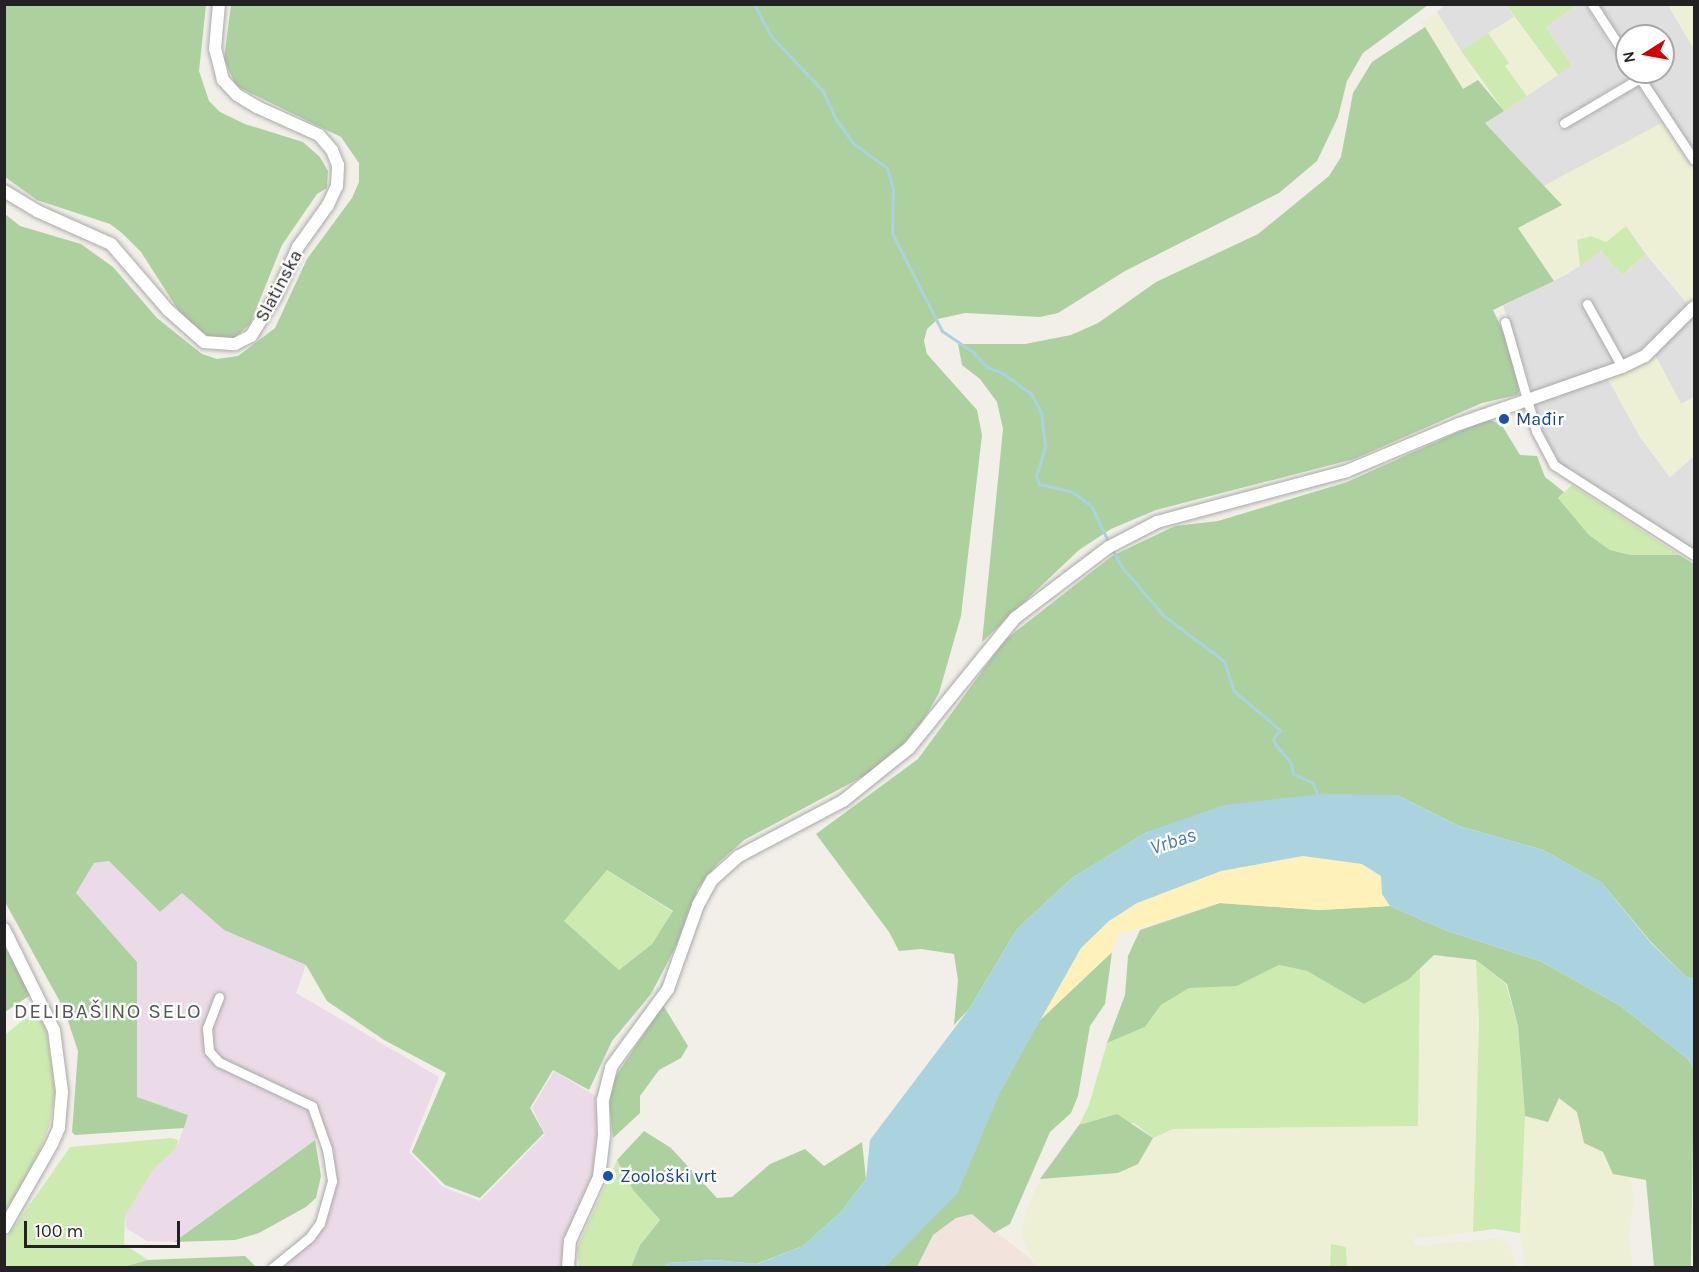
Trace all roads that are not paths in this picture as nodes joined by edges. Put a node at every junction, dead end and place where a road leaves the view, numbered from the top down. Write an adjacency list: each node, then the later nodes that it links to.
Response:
1 (219, 4): 8 (street, Slatinska)
2 (1592, 4): 3 (street)
3 (1615, 39)
4 (1624, 84): 6 (street)
5 (1644, 84): 7 (street)
6 (1564, 123)
7 (1695, 160)
8 (4, 191)
9 (1587, 304): 12 (street)
10 (1695, 307): 12 (street)
11 (1505, 322): 13 (street)
12 (1622, 367): 13 (street)
13 (1528, 400): 14 (street); 19 (street)
14 (1695, 555)
15 (4, 929): 17 (street)
16 (219, 997): 18 (street)
17 (4, 1227)
18 (272, 1268)
19 (568, 1268)

